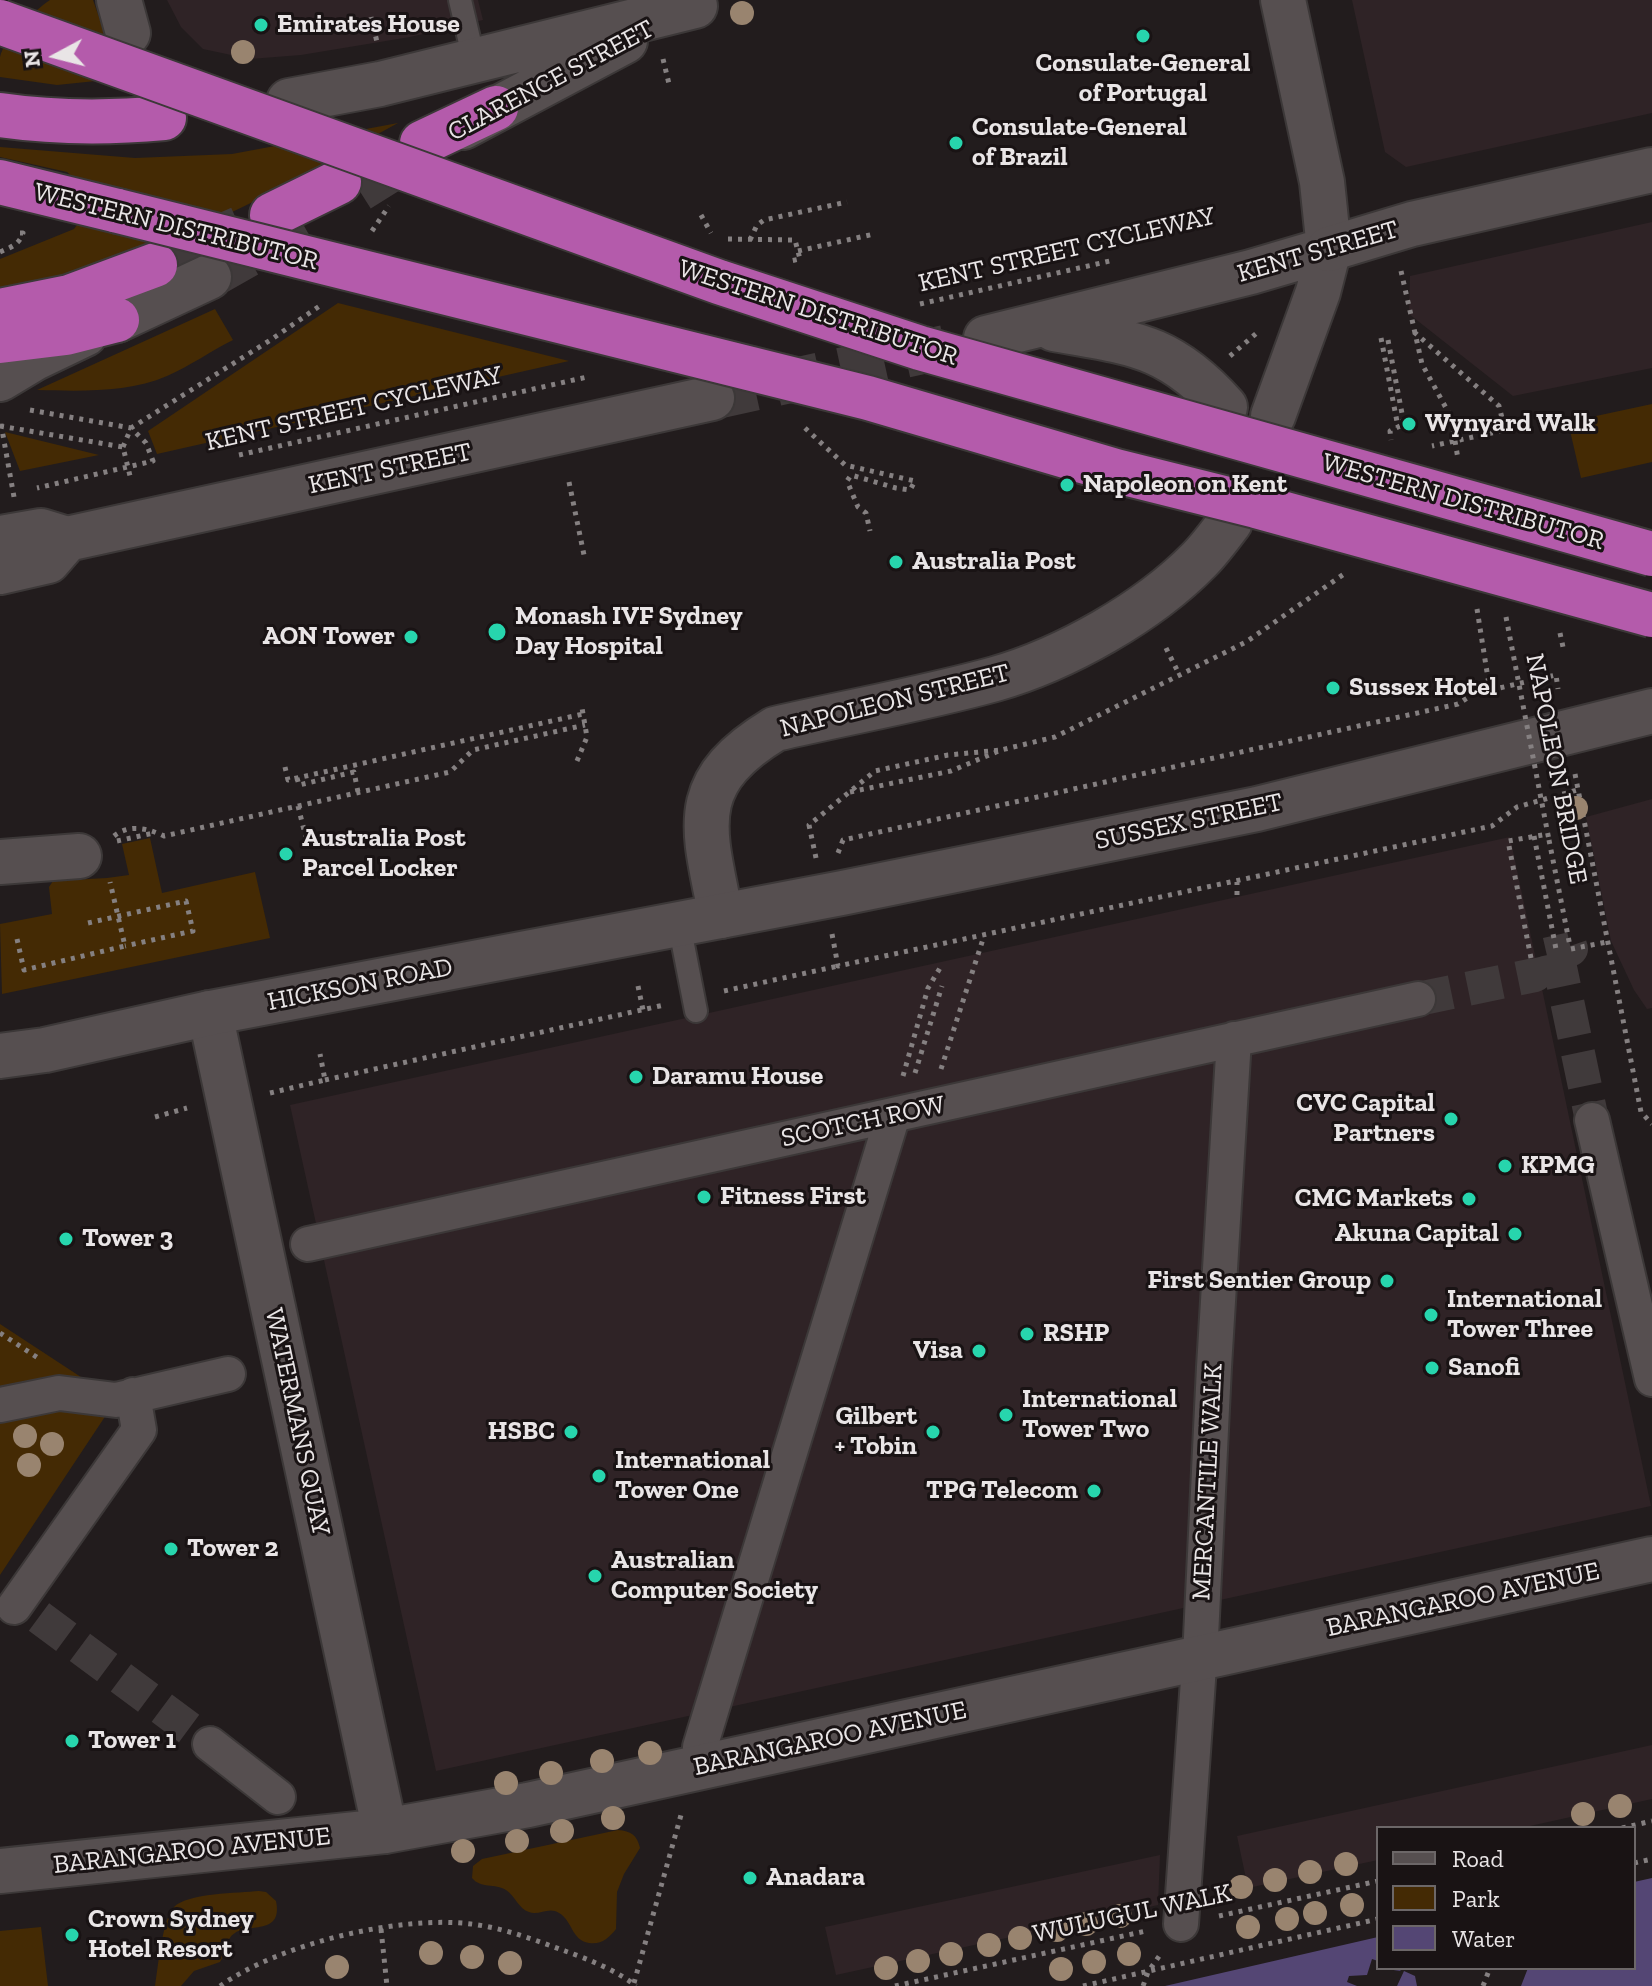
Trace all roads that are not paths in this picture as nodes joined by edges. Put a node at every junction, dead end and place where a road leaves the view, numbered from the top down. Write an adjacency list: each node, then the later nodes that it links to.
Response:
1 (460, 0): 5 (lane)
2 (1283, 0): 15 (street)
3 (707, 3): 5 (street); 7 (street, CLARENCE STREET)
4 (0, 22): 30 (highway, WESTERN DISTRIBUTOR, bridge)
5 (474, 60): 6 (street)
6 (289, 101)
7 (496, 108): 10 (highway)
8 (0, 115): 9 (highway)
9 (164, 118)
10 (426, 144)
11 (1652, 170): 15 (street, KENT STREET)
12 (0, 182): 32 (highway, WESTERN DISTRIBUTOR, bridge)
13 (363, 191): 14 (highway)
14 (287, 220)
15 (1329, 249): 20 (street, KENT STREET); 26 (street)
16 (155, 265): 18 (highway)
17 (209, 277): 19 (street)
18 (0, 311)
19 (117, 320): 22 (highway); 23 (street)
20 (1036, 326): 21 (street, KENT STREET); 25 (street)
21 (986, 338)
22 (0, 341)
23 (14, 394)
24 (712, 398): 29 (street, KENT STREET)
25 (1225, 407)
26 (1273, 416)
27 (1230, 522): 36 (street, NAPOLEON STREET)
28 (0, 538): 29 (street, KENT STREET)
29 (67, 539): 31 (street, KENT STREET)
30 (1652, 554)
31 (0, 572)
32 (1652, 615)
33 (1652, 711): 36 (street, SUSSEX STREET)
34 (99, 859): 35 (street)
35 (0, 862)
36 (721, 916): 37 (street, HICKSON ROAD)
37 (679, 924): 39 (lane); 40 (street, HICKSON ROAD)
38 (1418, 999): 41 (street, SCOTCH ROW)
39 (696, 1011)
40 (210, 1013): 42 (street, HICKSON ROAD); 56 (street, WATERMANS QUAY)
41 (1234, 1039): 43 (street, SCOTCH ROW); 52 (street, MERCANTILE WALK)
42 (0, 1056)
43 (908, 1100): 45 (street, SCOTCH ROW); 54 (street)
44 (1592, 1120): 47 (street)
45 (308, 1244)
46 (228, 1374): 48 (street)
47 (1652, 1379)
48 (133, 1395): 49 (street); 51 (street)
49 (0, 1405)
50 (1652, 1559): 52 (street, BARANGAROO AVENUE)
51 (17, 1609)
52 (1197, 1659): 56 (street, BARANGAROO AVENUE); 58 (street, MERCANTILE WALK)
53 (210, 1744): 55 (street)
54 (700, 1747)
55 (278, 1797)
56 (385, 1831): 57 (street, BARANGAROO AVENUE)
57 (0, 1871)
58 (1181, 1924)

